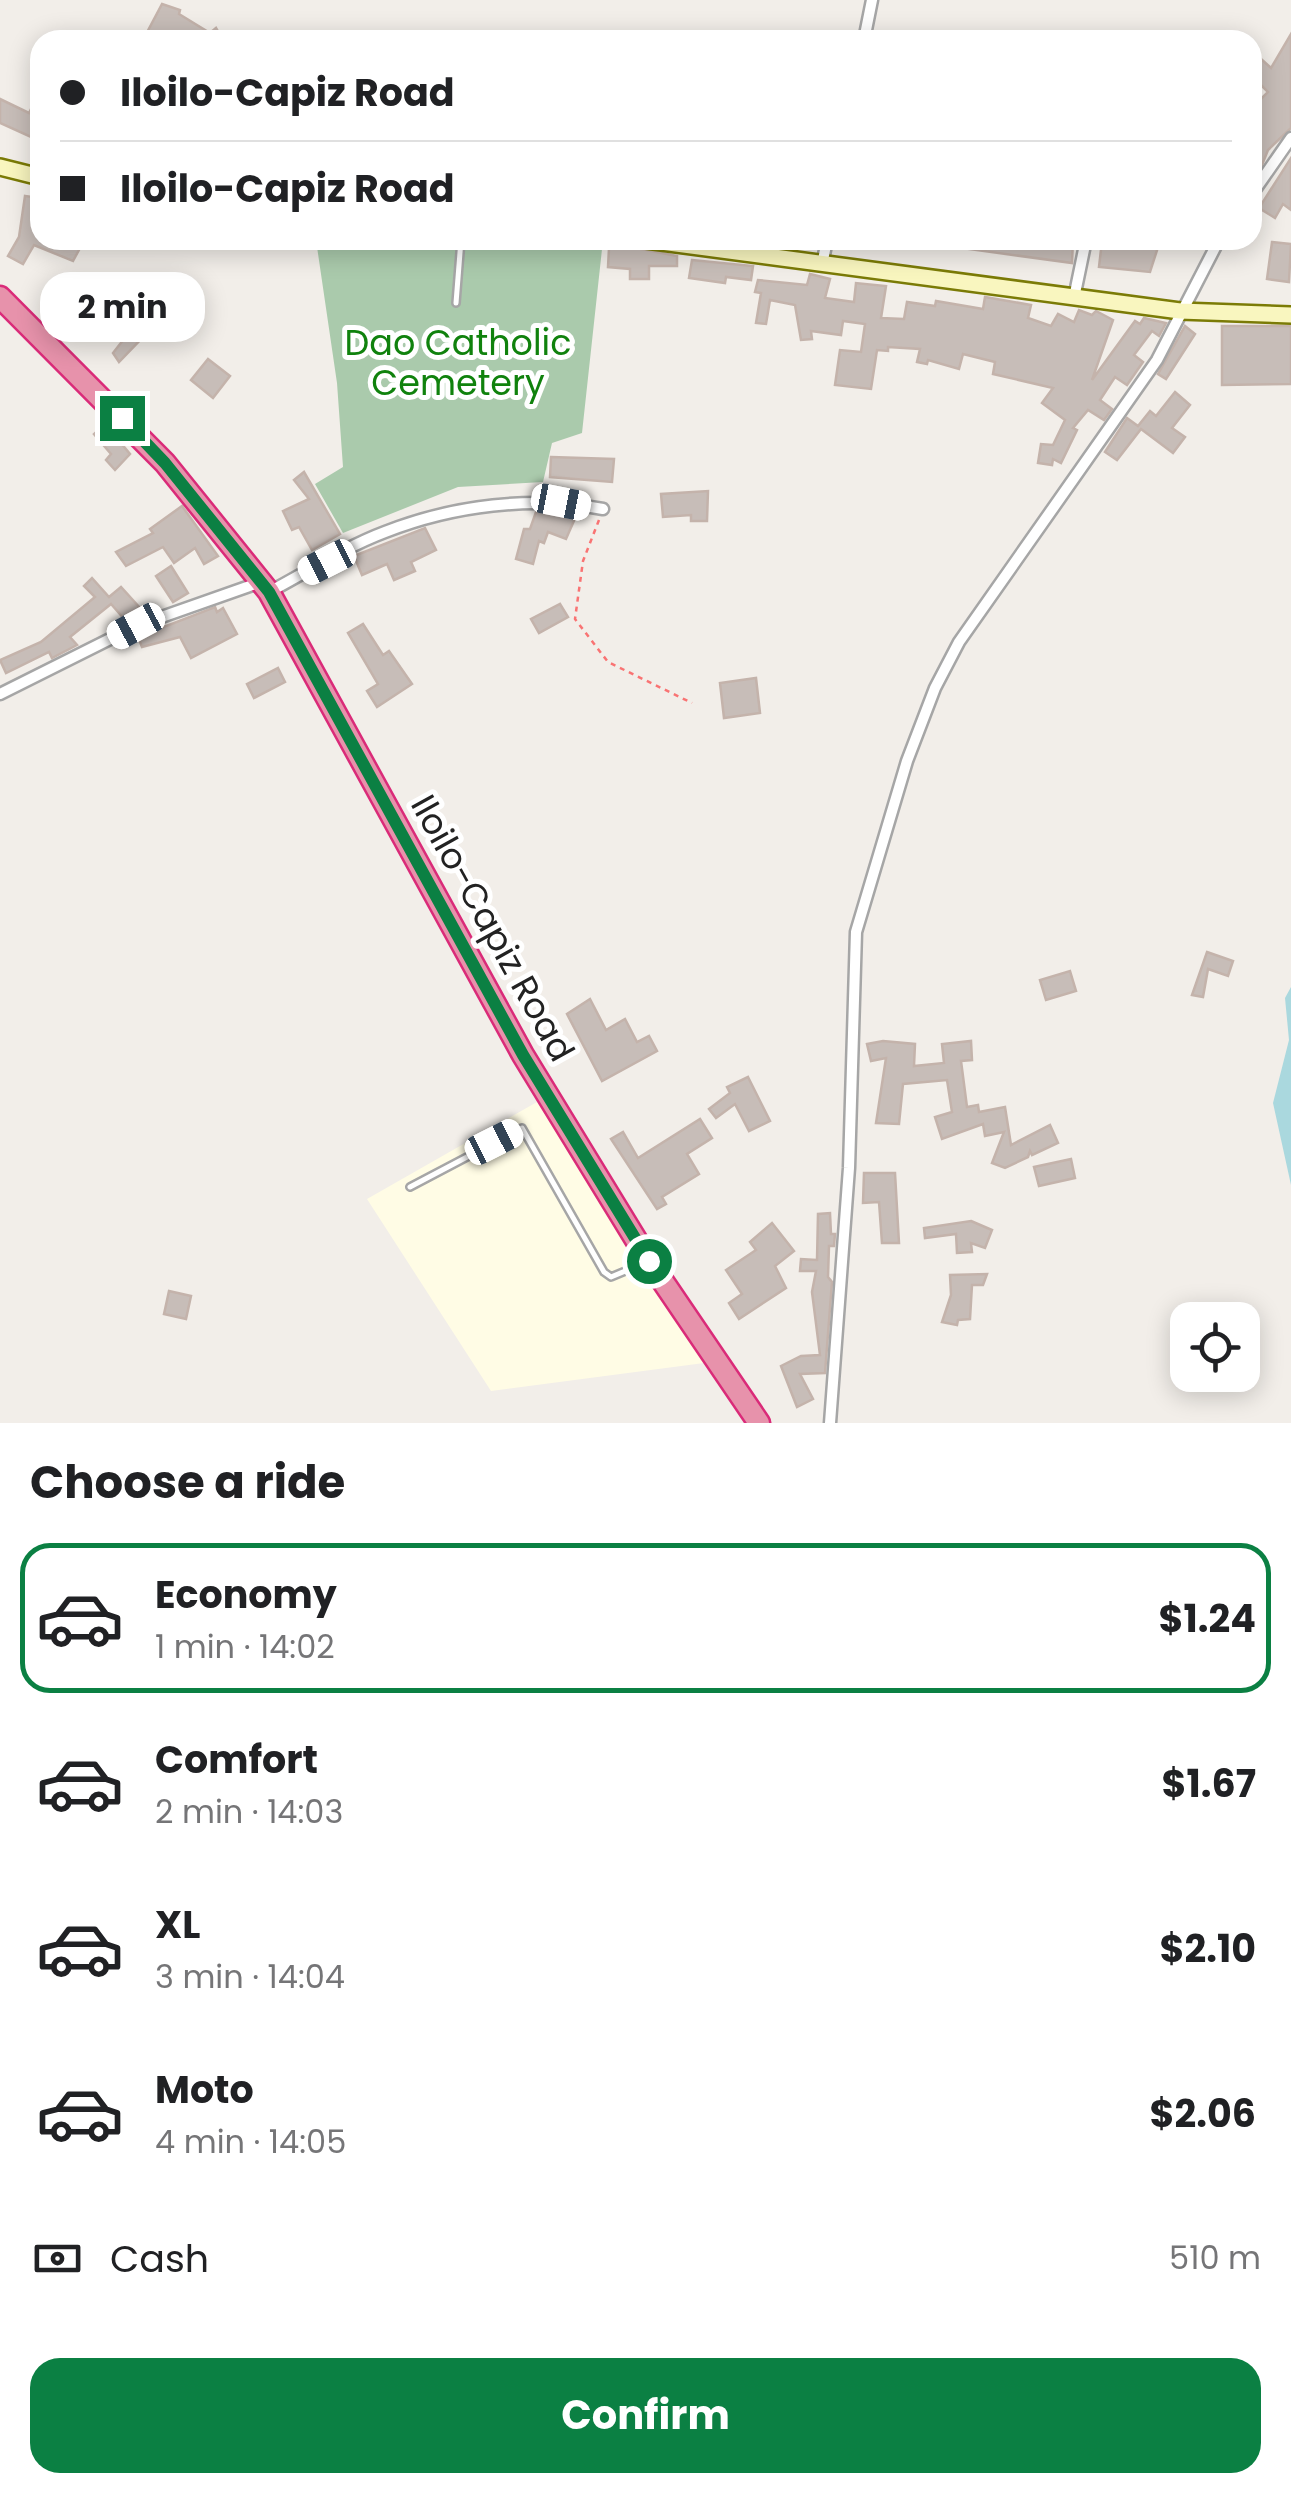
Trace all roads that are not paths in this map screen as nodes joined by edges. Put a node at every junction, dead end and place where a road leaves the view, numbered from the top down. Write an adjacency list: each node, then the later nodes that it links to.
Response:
1 (872, 0): 2 (street)
2 (866, 30)
3 (1291, 138): 6 (street)
4 (0, 167): 5 (street)
5 (30, 174)
6 (1262, 180)
7 (461, 250): 15 (lane)
8 (716, 250): 12 (street)
9 (824, 250): 12 (street)
10 (1084, 250): 14 (street)
11 (1214, 250): 16 (street)
12 (822, 265): 14 (street)
13 (0, 298): 19 (highway, Iloilo-Capiz Road)
14 (1074, 298): 16 (street)
15 (456, 303)
16 (1180, 311): 17 (street); 24 (street)
17 (1291, 315)
18 (603, 510): 19 (street)
19 (266, 587): 20 (street); 22 (highway, Iloilo-Capiz Road)
20 (0, 694)
21 (410, 1186): 22 (lane)
22 (649, 1261): 23 (highway, Iloilo-Capiz Road)
23 (759, 1423)
24 (830, 1423)

